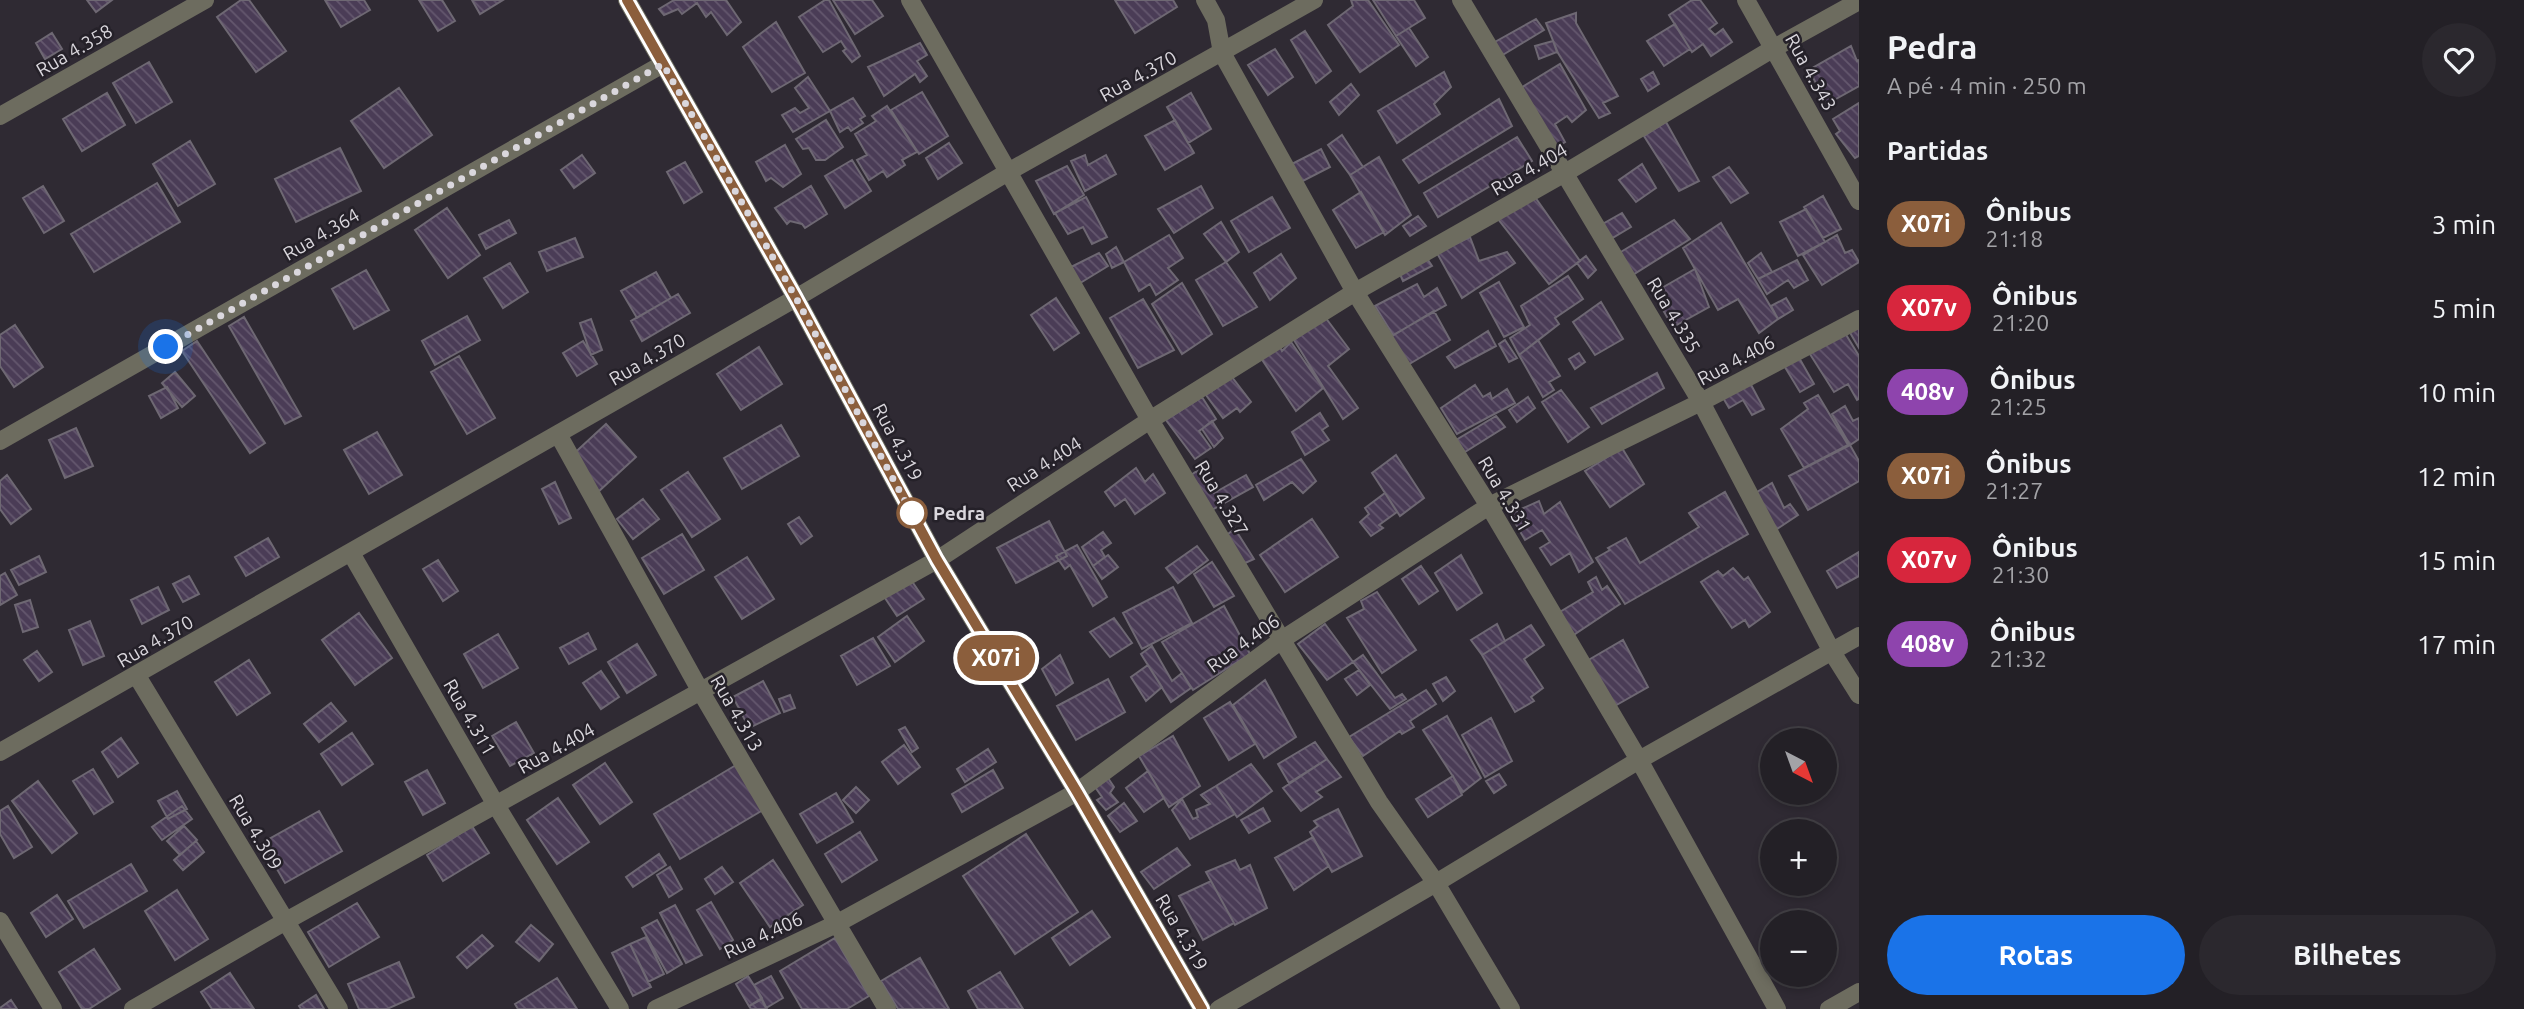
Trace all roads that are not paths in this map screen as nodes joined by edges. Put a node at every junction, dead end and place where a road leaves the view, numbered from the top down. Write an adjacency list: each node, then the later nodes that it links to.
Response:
1 (205, 0): 12 (street, Rua 4.358)
2 (627, 0): 11 (street, Rua 4.319)
3 (910, 0): 13 (street, Rua 4.327)
4 (1205, 0): 10 (street, Rua 4.331)
5 (1314, 0): 10 (street, Rua 4.370)
6 (1461, 0): 14 (street, Rua 4.335)
7 (1746, 0): 9 (street, Rua 4.343)
8 (1859, 1): 9 (street, Rua 4.404)
9 (1774, 48): 14 (street, Rua 4.404); 15 (street, Rua 4.343)
10 (1222, 53): 13 (street, Rua 4.370); 16 (street, Rua 4.331)
11 (663, 64): 17 (street, Rua 4.319); 22 (street, Rua 4.364)
12 (0, 116)
13 (1009, 172): 17 (street, Rua 4.370); 20 (street, Rua 4.327)
14 (1565, 173): 16 (street, Rua 4.404); 19 (street, Rua 4.335)
15 (1859, 201)
16 (1355, 292): 20 (street, Rua 4.404); 23 (street, Rua 4.331)
17 (796, 298): 21 (street, Rua 4.370); 25 (street, Rua 4.319)
18 (1859, 319): 19 (street, Rua 4.406)
19 (1701, 402): 23 (street, Rua 4.406); 28 (street, Rua 4.335)
20 (1150, 420): 25 (street, Rua 4.404); 27 (street, Rua 4.327)
21 (558, 434): 24 (street, Rua 4.370); 30 (street, Rua 4.313)
22 (0, 441)
23 (1489, 506): 27 (street, Rua 4.406); 33 (street, Rua 4.331)
24 (351, 553): 29 (street, Rua 4.370); 35 (street, Rua 4.311)
25 (937, 560): 30 (street, Rua 4.404); 34 (street, Rua 4.319)
26 (1859, 636): 28 (street)
27 (1283, 639): 34 (street, Rua 4.406); 36 (street, Rua 4.327)
28 (1832, 652): 31 (street, Rua 4.335); 33 (street)
29 (137, 676): 32 (street, Rua 4.370); 38 (street, Rua 4.309)
30 (701, 692): 35 (street, Rua 4.404); 39 (street, Rua 4.313)
31 (1859, 695)
32 (0, 752)
33 (1639, 760): 36 (street); 50 (street, Rua 4.331)
34 (1077, 792): 39 (street, Rua 4.406); 47 (street, Rua 4.319)
35 (496, 805): 38 (street, Rua 4.404); 44 (street, Rua 4.311)
36 (1436, 883): 48 (street); 49 (street, Rua 4.327)
37 (0, 921): 41 (street)
38 (286, 921): 42 (street, Rua 4.404); 43 (street, Rua 4.309)
39 (836, 923): 45 (street, Rua 4.406); 46 (street, Rua 4.313)
40 (1859, 992): 51 (street)
41 (53, 1009)
42 (134, 1009)
43 (339, 1009)
44 (620, 1009)
45 (656, 1009)
46 (887, 1009)
47 (1202, 1009)
48 (1220, 1009)
49 (1511, 1009)
50 (1777, 1009)
51 (1829, 1009)

